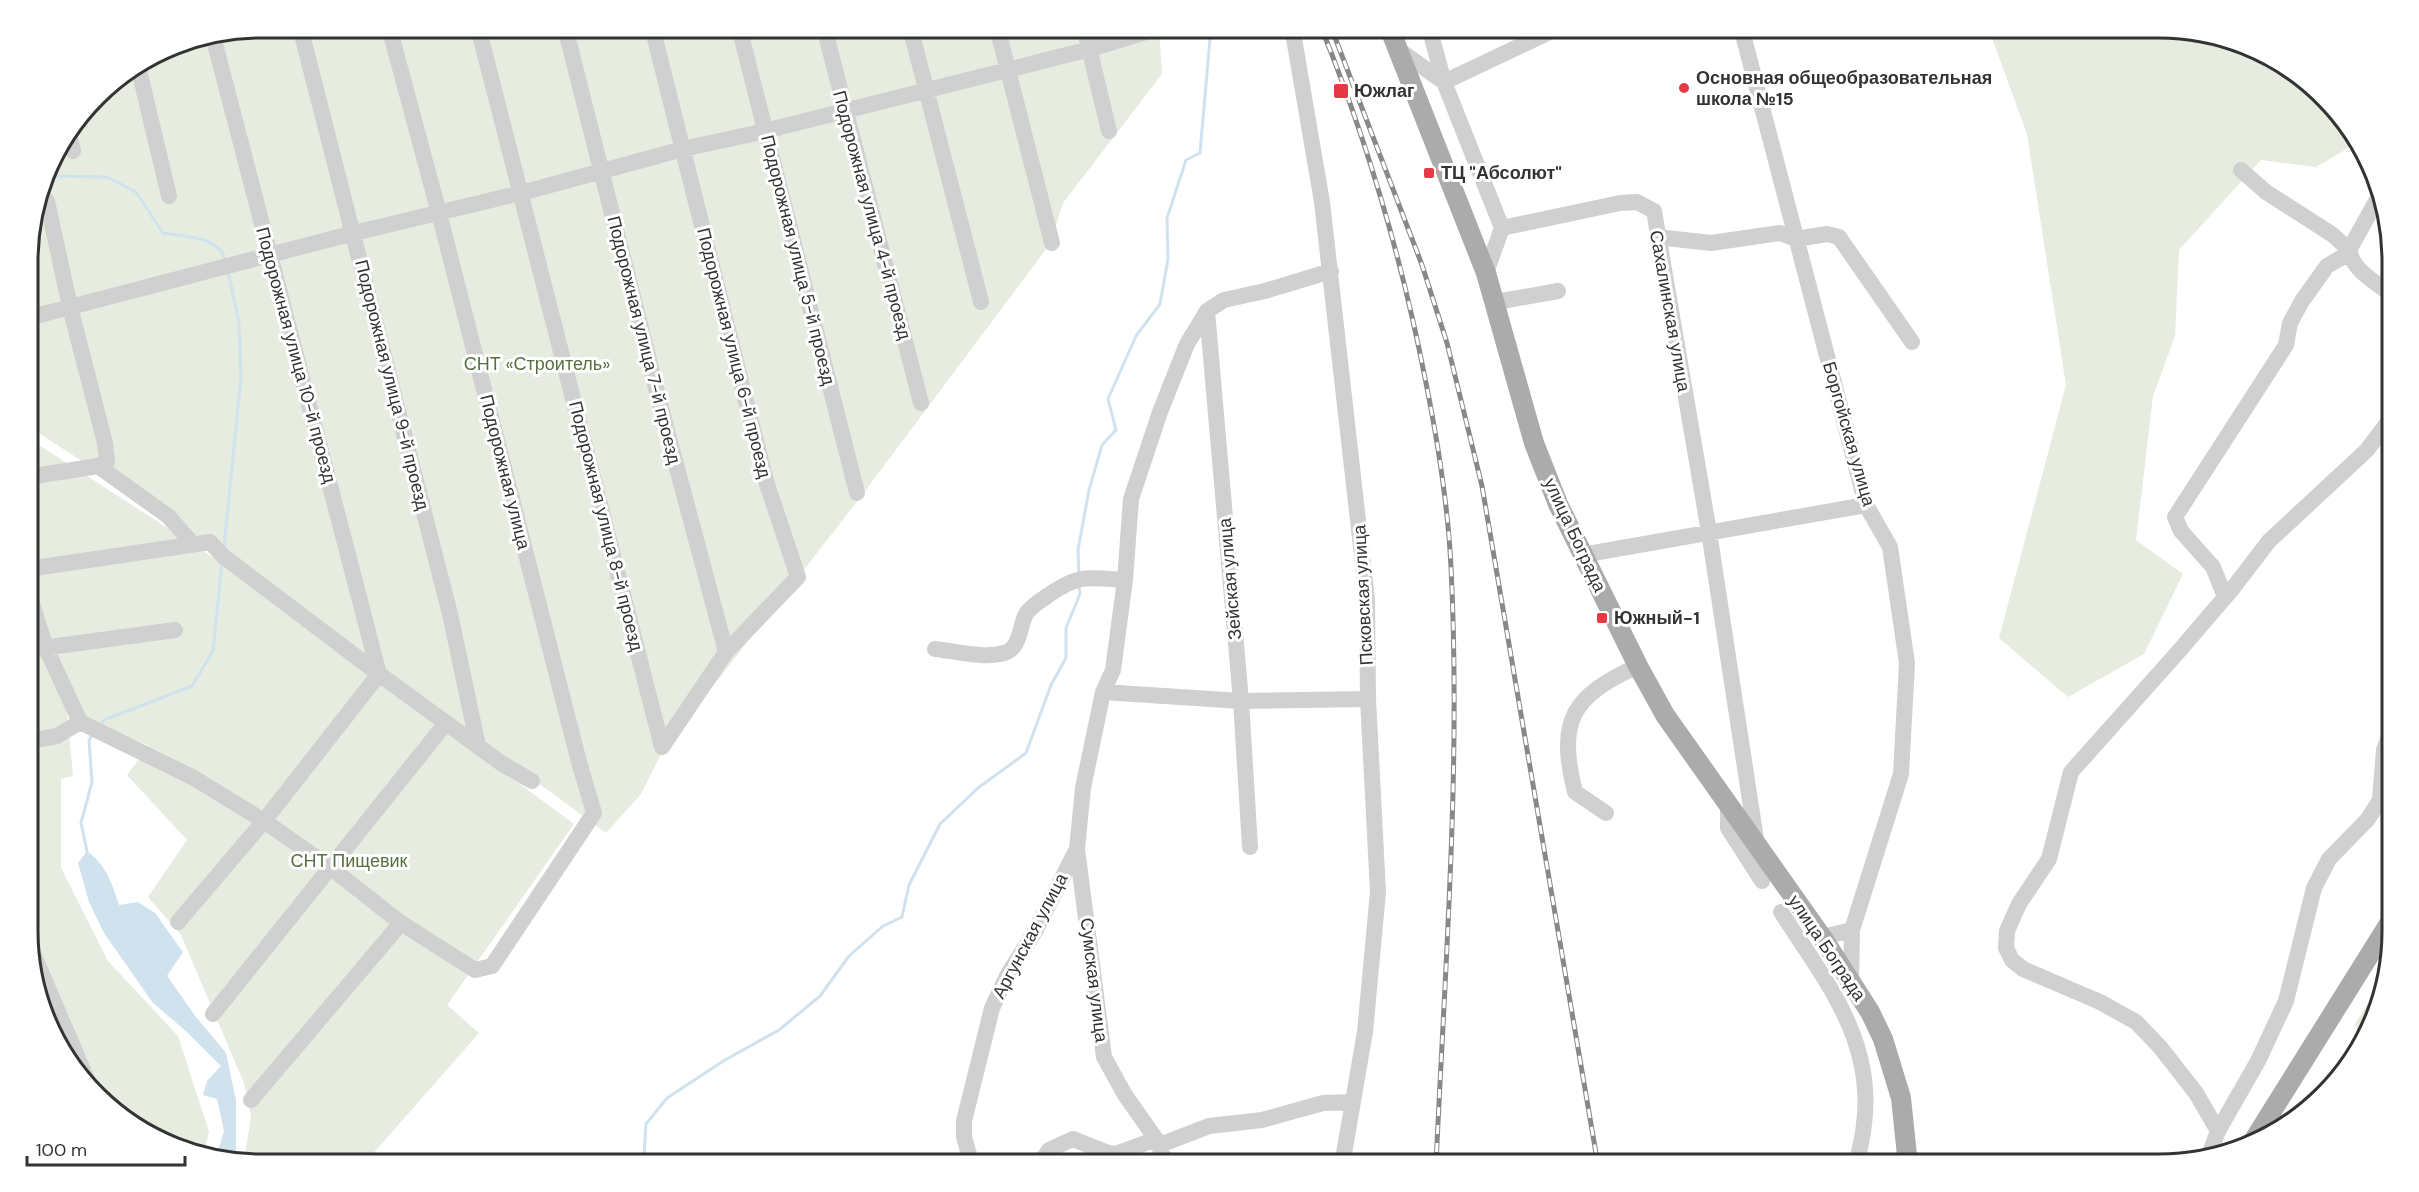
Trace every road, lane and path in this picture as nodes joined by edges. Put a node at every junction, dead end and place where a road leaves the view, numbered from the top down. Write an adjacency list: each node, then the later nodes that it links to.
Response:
1 (303, 38): 38 (street, Подорожная улица 9-й проезд)
2 (392, 38): 36 (street, Подорожная улица)
3 (481, 38): 32 (street, Подорожная улица 8-й проезд)
4 (568, 38): 31 (street, Подорожная улица 7-й проезд)
5 (655, 38): 28 (street, Подорожная улица 6-й проезд)
6 (742, 38): 25 (street, Подорожная улица 5-й проезд)
7 (827, 38): 24 (street, Подорожная улица 4-й проезд)
8 (913, 38): 23 (street)
9 (1000, 38): 20 (street)
10 (1087, 38): 18 (street)
11 (1126, 38): 18 (street)
12 (1294, 38): 44 (street, Псковская улица)
13 (1394, 38): 19 (main road, улица Бограда)
14 (1432, 38): 22 (street)
15 (1537, 38): 22 (street)
16 (1744, 38): 40 (street, Боргойская улица)
17 (215, 43): 43 (street, Подорожная улица 10-й проезд)
18 (1090, 49): 20 (street); 26 (street)
19 (1399, 50): 22 (street); 45 (main road, улица Бограда)
20 (1008, 69): 23 (street); 41 (street)
21 (140, 73): 33 (street)
22 (1444, 82): 37 (street)
23 (926, 89): 24 (street); 48 (street)
24 (845, 111): 25 (street); 54 (street, Подорожная улица 4-й проезд)
25 (765, 131): 28 (street); 58 (street, Подорожная улица 5-й проезд)
26 (1109, 131)
27 (71, 143): 29 (street)
28 (682, 149): 31 (street); 71 (street, Подорожная улица 6-й проезд)
29 (73, 152)
30 (2241, 170): 42 (street)
31 (602, 171): 32 (street); 71 (street, Подорожная улица 7-й проезд)
32 (521, 193): 36 (street); 71 (street, Подорожная улица 8-й проезд)
33 (169, 196)
34 (47, 201): 50 (street)
35 (2374, 205): 42 (street)
36 (439, 213): 38 (street); 93 (street, Подорожная улица)
37 (1502, 228): 39 (street, Сахалинская улица); 45 (street)
38 (354, 233): 43 (street); 80 (street, Подорожная улица 9-й проезд)
39 (1657, 237): 40 (street); 60 (street, Сахалинская улица)
40 (1796, 239): 53 (street); 59 (street, Боргойская улица)
41 (1052, 243)
42 (2349, 251): 46 (street); 65 (street)
43 (269, 255): 50 (street); 73 (street, Подорожная улица 10-й проезд)
44 (1331, 271): 51 (street); 75 (street, Псковская улица)
45 (1486, 273): 49 (main road, улица Бограда)
46 (2382, 287)
47 (1558, 291): 49 (street)
48 (981, 302)
49 (1496, 302): 62 (main road, улица Бограда)
50 (70, 307): 52 (street); 56 (street)
51 (1207, 311): 64 (street); 76 (street, Зейская улица)
52 (38, 315)
53 (1912, 342)
54 (921, 403)
55 (2382, 430): 65 (street)
56 (98, 466): 57 (street); 61 (street)
57 (38, 475)
58 (857, 494)
59 (1866, 505): 60 (street); 94 (street, Боргойская улица)
60 (1709, 532): 62 (street); 87 (street, Сахалинская улица)
61 (193, 544): 63 (street); 73 (street)
62 (1582, 555): 72 (main road, улица Бограда)
63 (38, 567)
64 (1125, 580): 70 (street); 74 (street)
65 (2225, 597): 106 (street)
66 (38, 623): 68 (street)
67 (175, 630): 68 (street)
68 (46, 648): 69 (street); 77 (street)
69 (38, 649)
70 (935, 649)
71 (726, 652)
72 (1638, 666): 83 (main road, улица Бограда); 84 (street)
73 (379, 674): 78 (street); 85 (street)
74 (1103, 692): 76 (street); 88 (street)
75 (1368, 699): 76 (street); 104 (street, Псковская улица)
76 (1241, 701): 86 (street, Зейская улица)
77 (80, 722): 79 (street); 85 (street)
78 (446, 723): 80 (street); 89 (street)
79 (38, 739)
80 (478, 746): 82 (street)
81 (2382, 775): 106 (street)
82 (532, 781)
83 (1728, 805): 87 (main road, улица Бограда); 90 (street)
84 (1606, 813)
85 (264, 821): 89 (street); 92 (street)
86 (1250, 847)
87 (1757, 847): 96 (main road, улица Бограда)
88 (1077, 849): 107 (street, Сумская улица); 109 (street, Аргунская улица)
89 (331, 868): 93 (street); 99 (street)
90 (1762, 881)
91 (1781, 912): 101 (street)
92 (178, 922)
93 (401, 923): 103 (street)
94 (1852, 930): 96 (street); 98 (street, Боргойская улица)
95 (2382, 935): 105 (main road)
96 (1822, 937): 98 (main road, улица Бограда)
97 (42, 975): 102 (street)
98 (1851, 982): 100 (main road, улица Бограда)
99 (213, 1014)
100 (1883, 1039): 101 (street); 116 (main road, улица Бограда)
101 (1858, 1045): 115 (street)
102 (78, 1060)
103 (251, 1100)
104 (1352, 1102): 107 (street); 114 (street, Псковская улица)
105 (2261, 1129)
106 (2218, 1131): 108 (street)
107 (1158, 1142): 112 (street); 113 (street, Сумская улица)
108 (2212, 1148)
109 (969, 1154)
110 (1046, 1154): 111 (street)
111 (1116, 1154)
112 (1116, 1154)
113 (1163, 1154)
114 (1344, 1154)
115 (1858, 1154)
116 (1907, 1154)

